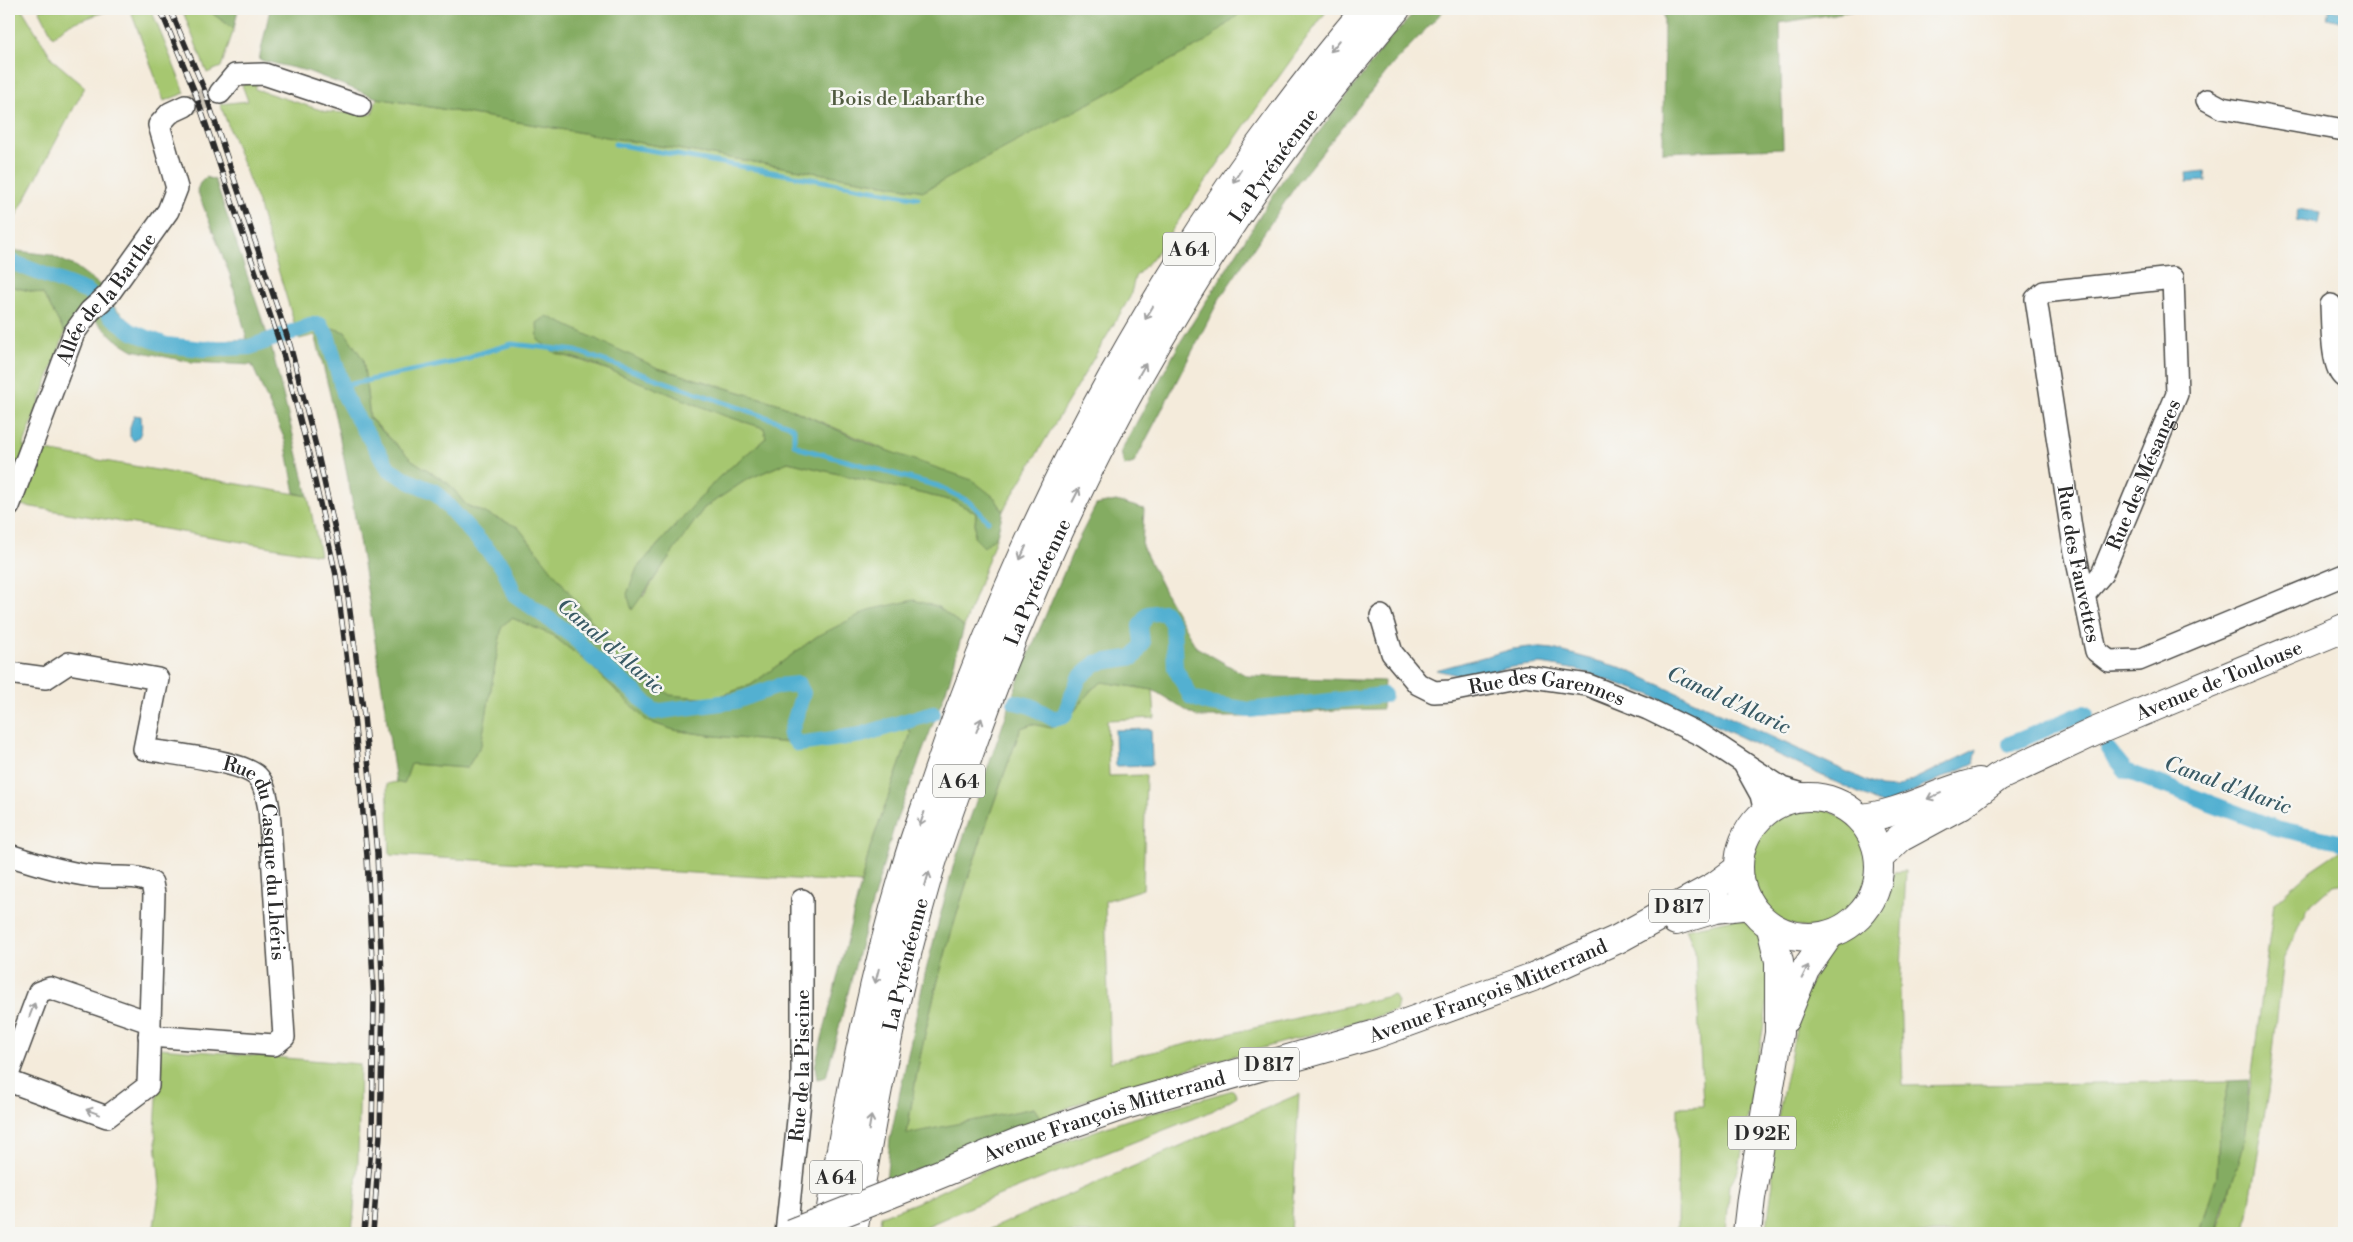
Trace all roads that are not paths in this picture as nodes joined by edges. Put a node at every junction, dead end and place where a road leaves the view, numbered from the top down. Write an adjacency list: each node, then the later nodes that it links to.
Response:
1 (1366, 9): 34 (main road, La Pyrénéenne / A 64, one-way to 34)
2 (1396, 9): 35 (main road, La Pyrénéenne / A 64, one-way to 2)
3 (220, 93): 6 (street)
4 (2207, 100): 7 (street)
5 (185, 106): 11 (street, Allée de la Barthe)
6 (360, 106)
7 (2344, 130)
8 (2036, 299): 13 (street, Rue des Fauvettes); 13 (street, Rue des Mésanges)
9 (2331, 305): 10 (street)
10 (2344, 377)
11 (9, 506)
12 (2344, 575): 13 (street, Rue des Fauvettes)
13 (2085, 594)
14 (1382, 616): 17 (street, Rue des Garennes)
15 (2344, 628): 18 (main road, Avenue de Toulouse)
16 (9, 673): 30 (street, Rue du Casque du Lhéris)
17 (1742, 761): 19 (street, Rue des Garennes); 20 (street, Rue des Garennes)
18 (1998, 777): 21 (main road, one-way to 21); 23 (main road)
19 (1810, 796): 20 (main road); 21 (main road)
20 (1765, 812): 24 (main road)
21 (1861, 818): 23 (main road)
22 (9, 855): 30 (street)
23 (1880, 858): 28 (main road)
24 (1738, 869): 26 (main road); 29 (main road, Avenue François Mitterrand / D 817)
25 (802, 900): 36 (street, Rue de la Piscine)
26 (1749, 905): 27 (main road); 29 (main road, Avenue François Mitterrand / D 817)
27 (1771, 928): 28 (main road); 31 (main road)
28 (1828, 937): 31 (main road, one-way to 28)
29 (1618, 939): 37 (main road, Avenue François Mitterrand / D 817, bridge)
30 (149, 1029): 32 (street, one-way to 30); 33 (street, one-way to 33)
31 (1779, 1033): 42 (main road, D 92E)
32 (9, 1072)
33 (9, 1080)
34 (845, 1122): 38 (main road); 39 (main road, La Pyrénéenne / A 64)
35 (863, 1171): 40 (main road, La Pyrénéenne / A 64); 41 (main road)
36 (786, 1233)
37 (792, 1233)
38 (808, 1233)
39 (827, 1233)
40 (853, 1233)
41 (871, 1233)
42 (1747, 1233)

